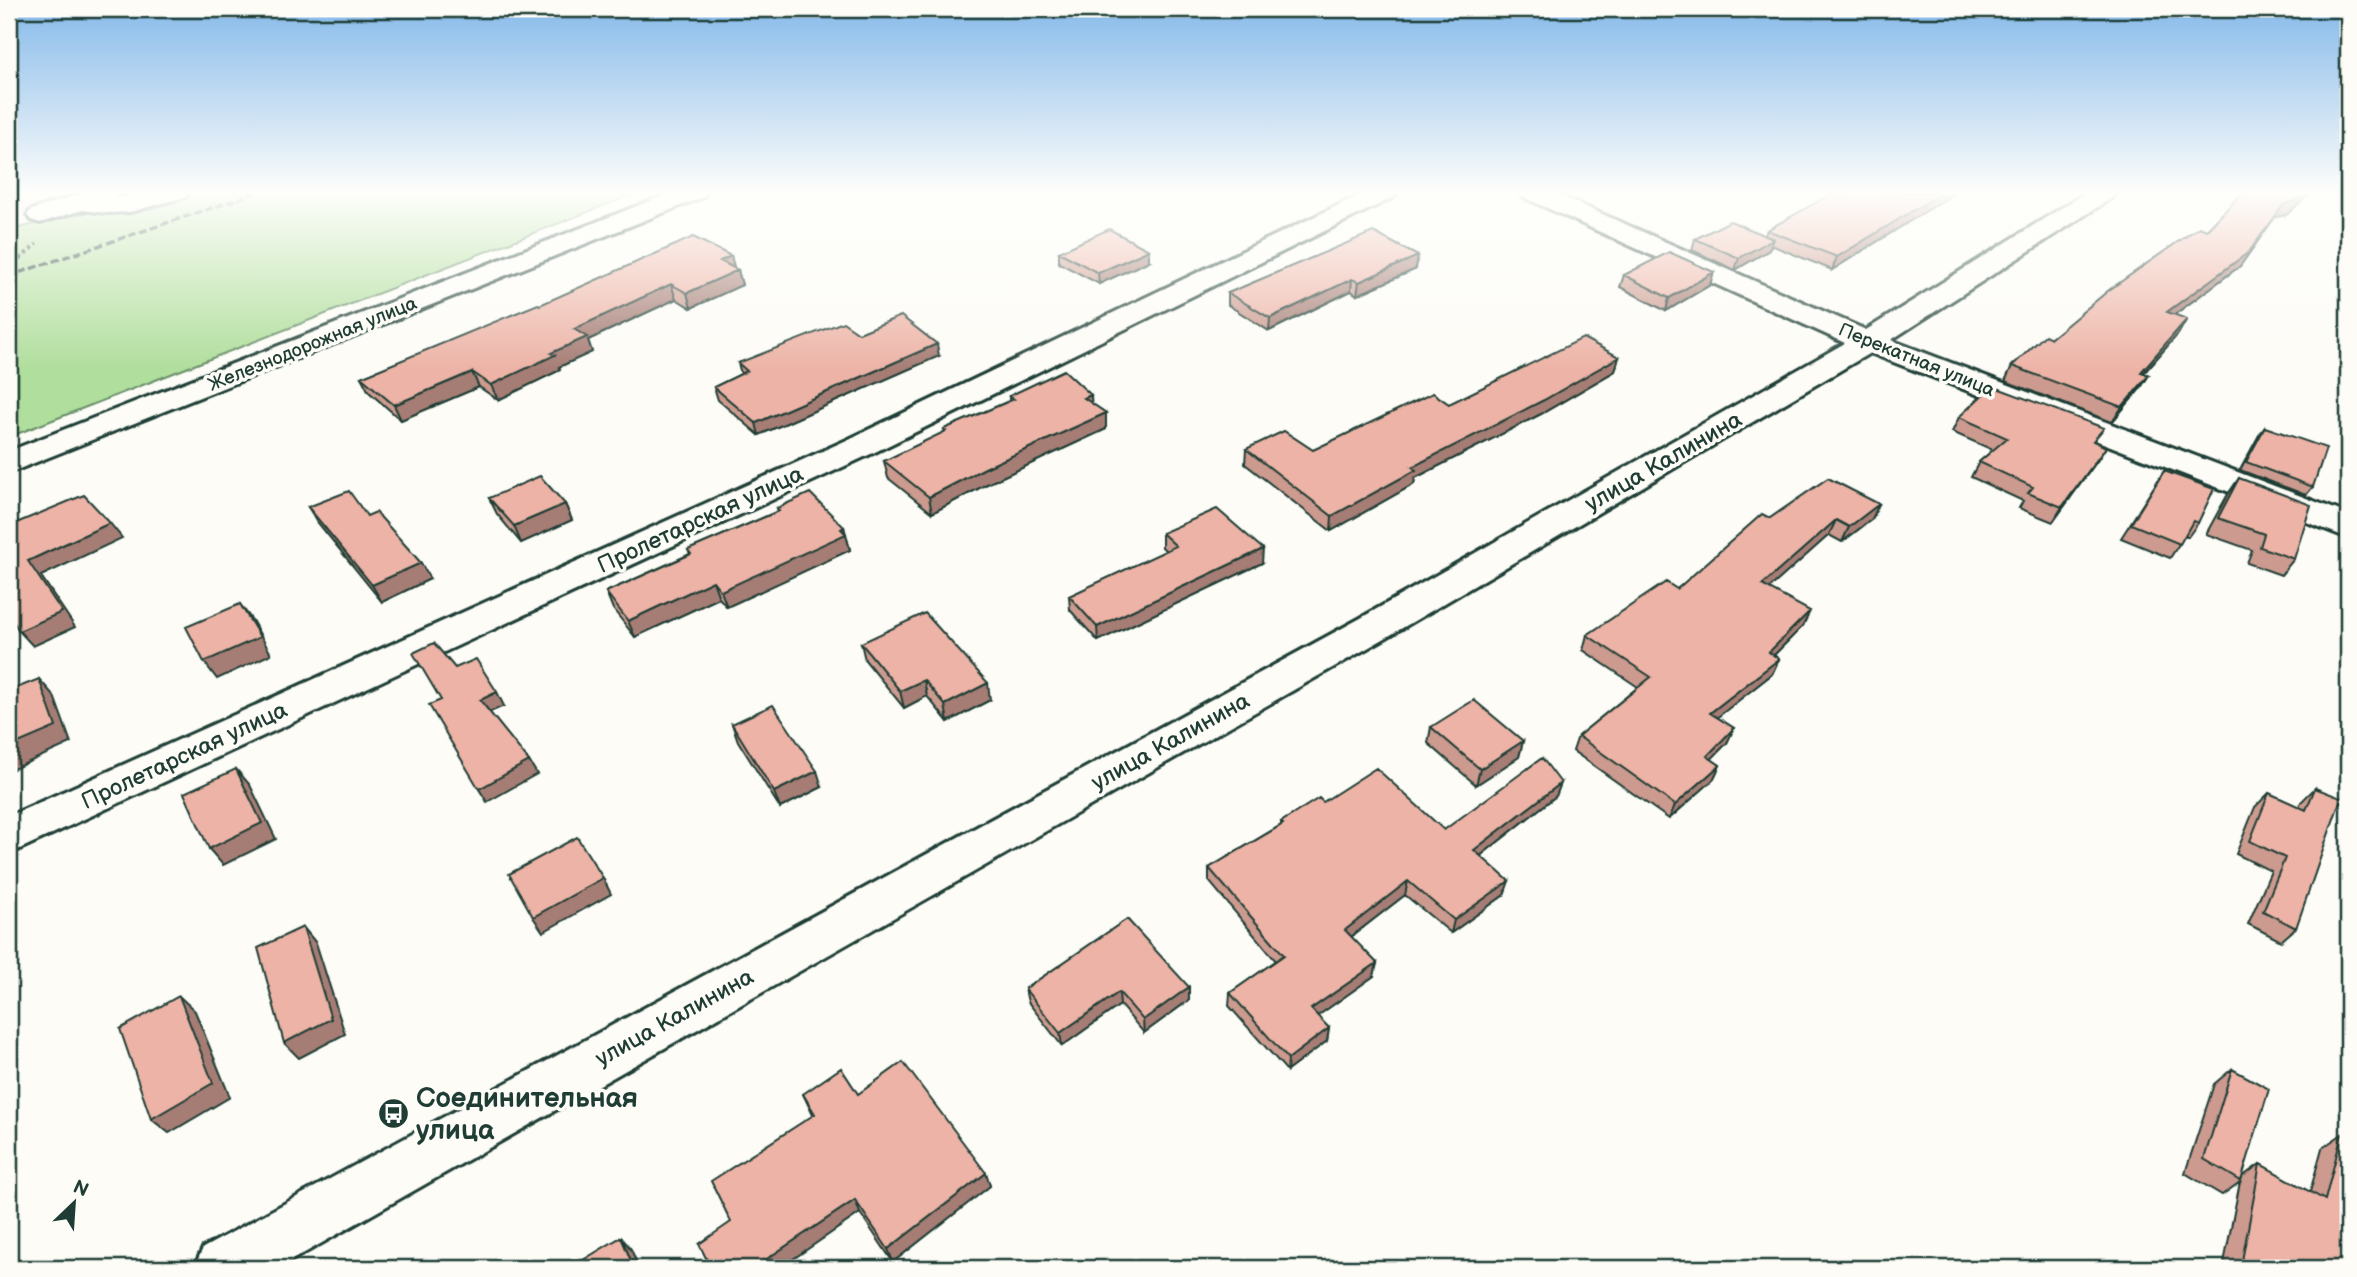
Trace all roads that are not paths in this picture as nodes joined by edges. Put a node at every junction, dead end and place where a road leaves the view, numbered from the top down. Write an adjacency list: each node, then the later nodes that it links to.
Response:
1 (543, 252): 6 (street, Железнодорожная улица)
2 (1262, 252): 8 (street, Пролетарская улица)
3 (1665, 252): 5 (street, Перекатная улица)
4 (2010, 252): 5 (street, улица Калинина)
5 (1868, 342): 7 (street, Перекатная улица); 9 (street, улица Калинина)
6 (9, 463)
7 (2348, 527)
8 (9, 836)
9 (223, 1268)

